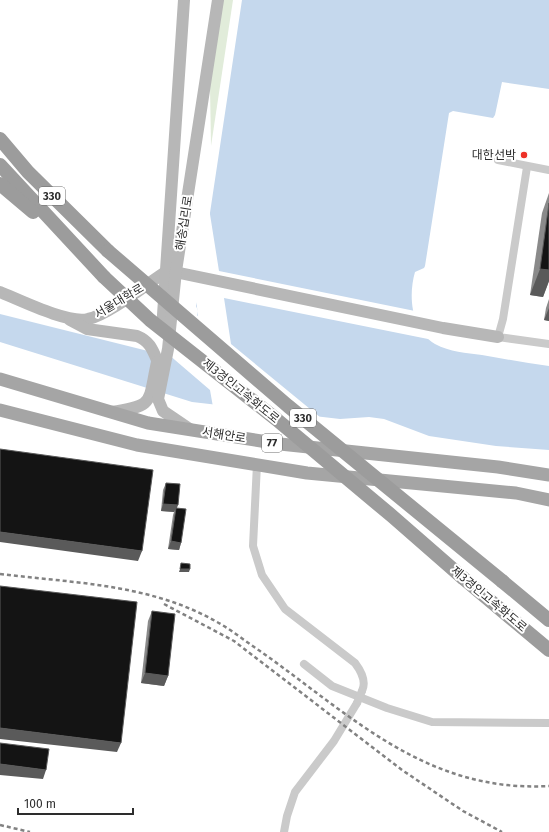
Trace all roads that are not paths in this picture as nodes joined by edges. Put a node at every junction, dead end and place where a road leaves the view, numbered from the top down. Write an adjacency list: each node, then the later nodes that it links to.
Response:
1 (184, 0): 10 (main road, 해송십리로)
2 (218, 0): 10 (main road, 해송십리로)
3 (0, 139): 23 (highway, 제3경인고속화도로 / 330, bridge)
4 (498, 160): 6 (street)
5 (0, 165): 9 (highway, 제3경인고속화도로 / 330)
6 (527, 167): 7 (street); 13 (street)
7 (549, 170)
8 (0, 184): 9 (highway)
9 (89, 261): 24 (highway, 제3경인고속화도로 / 330, bridge)
10 (171, 271): 12 (main road, 서울대학로); 13 (main road); 15 (main road, 해송십리로); 19 (main road, 해송십리로)
11 (0, 292): 12 (main road, 서울대학로)
12 (69, 319): 15 (main road)
13 (498, 337): 14 (street)
14 (549, 344)
15 (158, 360): 18 (main road, 해송십리로)
16 (0, 379): 18 (main road, 서해안로 / 77)
17 (0, 410): 20 (main road, 서해안로 / 77)
18 (111, 412): 19 (main road, 서해안로 / 77)
19 (192, 430): 21 (main road, 서해안로 / 77)
20 (257, 464): 22 (main road, 서해안로 / 77); 27 (street, bridge)
21 (549, 475)
22 (549, 500)
23 (549, 620)
24 (549, 650)
25 (304, 664): 26 (street)
26 (549, 723)
27 (284, 832)

